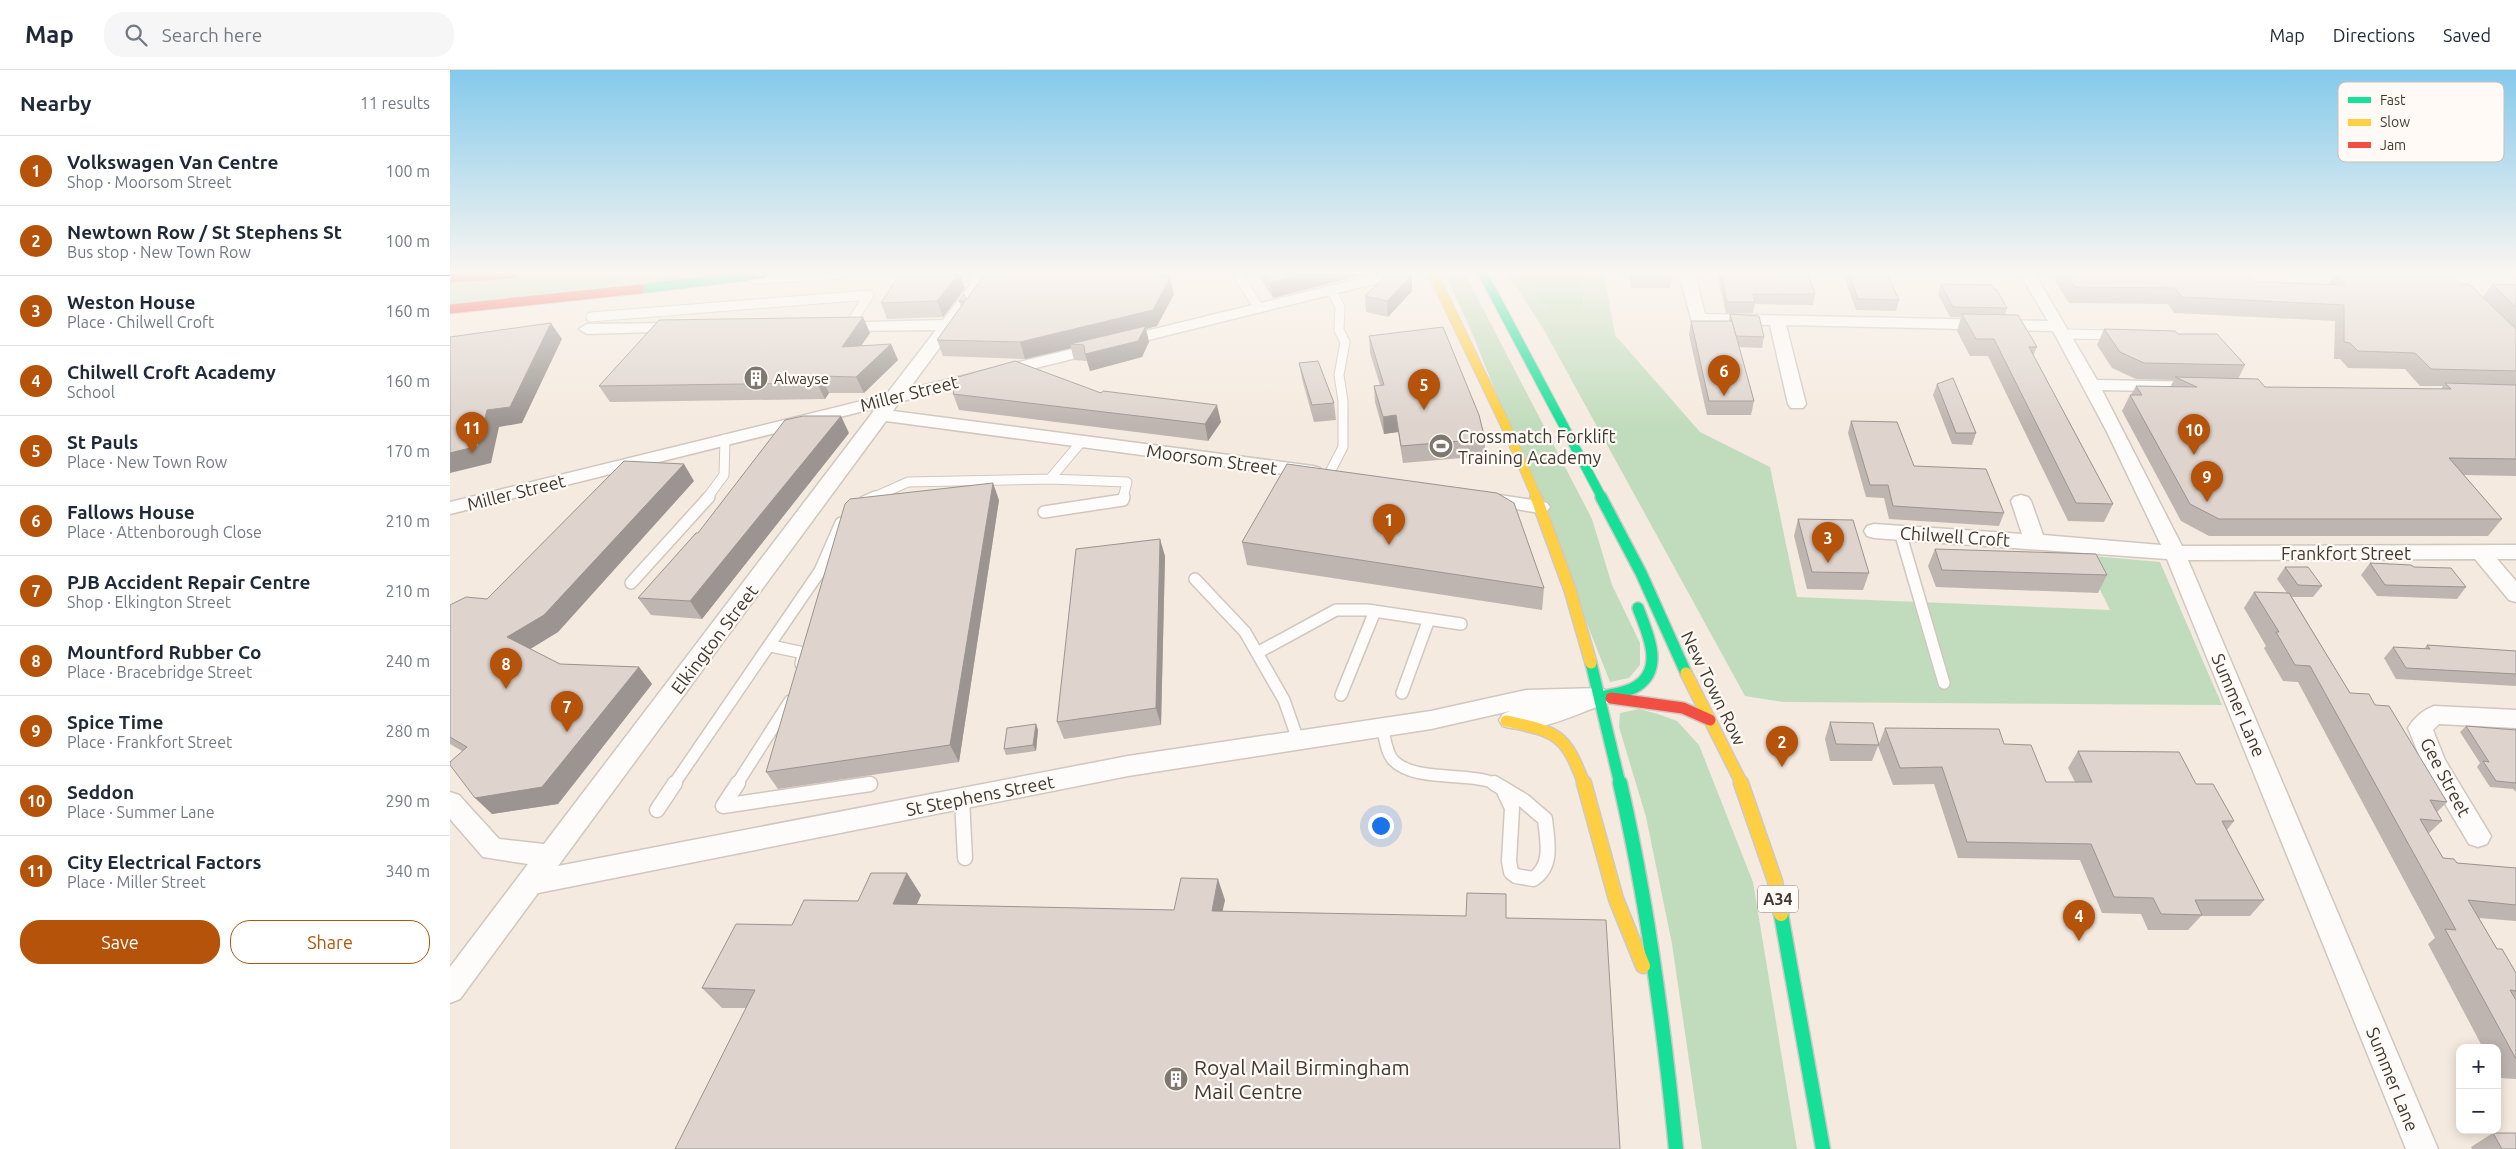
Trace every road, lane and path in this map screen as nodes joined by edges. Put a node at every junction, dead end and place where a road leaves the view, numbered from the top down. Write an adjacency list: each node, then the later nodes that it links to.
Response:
1 (617, 324): 12 (street)
2 (1192, 324): 17 (street, Miller Street)
3 (1340, 324): 22 (lane)
4 (1456, 324): 27 (highway)
5 (1510, 324): 30 (highway, New Town Row / A34)
6 (1778, 324): 18 (street)
7 (1861, 324): 13 (street)
8 (2058, 324): 13 (street, Summer Lane)
9 (950, 325): 11 (street); 17 (street, Elkington Street)
10 (820, 326): 11 (street)
11 (848, 326)
12 (694, 328)
13 (2061, 330): 14 (lane); 15 (street, Summer Lane)
14 (2128, 335)
15 (2091, 385): 16 (street); 37 (street, Summer Lane)
16 (2219, 388)
17 (896, 396): 19 (street, Elkington Street); 20 (street, Miller Street)
18 (1797, 404)
19 (883, 415): 21 (street, Moorsom Street); 63 (street, Elkington Street)
20 (725, 439): 28 (street, Miller Street); 39 (lane)
21 (1082, 441): 22 (street, Moorsom Street); 24 (lane)
22 (1329, 474): 23 (street, Moorsom Street)
23 (1348, 477)
24 (1050, 479): 29 (lane); 45 (lane)
25 (1468, 496): 27 (street)
26 (2021, 501): 33 (street, Chilwell Croft)
27 (1540, 507): 50 (highway)
28 (450, 508)
29 (1044, 512)
30 (1610, 514): 34 (highway); 53 (highway, New Town Row / A34)
31 (1874, 532): 32 (street, Chilwell Croft)
32 (1900, 532): 33 (street, Chilwell Croft); 47 (lane)
33 (2035, 541): 37 (street, Chilwell Croft)
34 (1617, 552)
35 (2480, 552): 36 (street, Frankfort Street); 37 (street, Frankfort Street); 40 (street)
36 (2516, 552)
37 (2175, 553): 70 (street, Summer Lane)
38 (1195, 579): 46 (lane)
39 (630, 583)
40 (2516, 595)
41 (1633, 596): 50 (highway)
42 (1375, 611): 43 (lane); 46 (lane); 49 (lane)
43 (1428, 619): 44 (lane); 48 (lane)
44 (1461, 624)
45 (771, 646): 57 (lane); 61 (lane)
46 (1257, 653): 56 (lane)
47 (1944, 683)
48 (1402, 693)
49 (1340, 695)
50 (1600, 697): 52 (street, St Stephens Street); 53 (highway); 54 (street, St Stephens Street); 67 (highway)
51 (2516, 719): 62 (street, Gee Street)
52 (1431, 720): 54 (street, St Stephens Street); 55 (street, St Stephens Street)
53 (1710, 720): 69 (highway, New Town Row / A34)
54 (1506, 721): 67 (highway)
55 (1382, 727): 56 (street, St Stephens Street); 58 (lane)
56 (1298, 740): 59 (street, St Stephens Street)
57 (870, 784)
58 (1503, 789): 58 (lane)
59 (962, 799): 64 (lane); 65 (street, St Stephens Street)
60 (450, 802): 63 (street)
61 (658, 810)
62 (2478, 836)
63 (551, 856): 65 (street, Elkington Street)
64 (965, 858)
65 (531, 883): 66 (street, Elkington Street)
66 (450, 990)
67 (1661, 1009): 68 (highway)
68 (1676, 1149)
69 (1823, 1149)
70 (2422, 1149)

